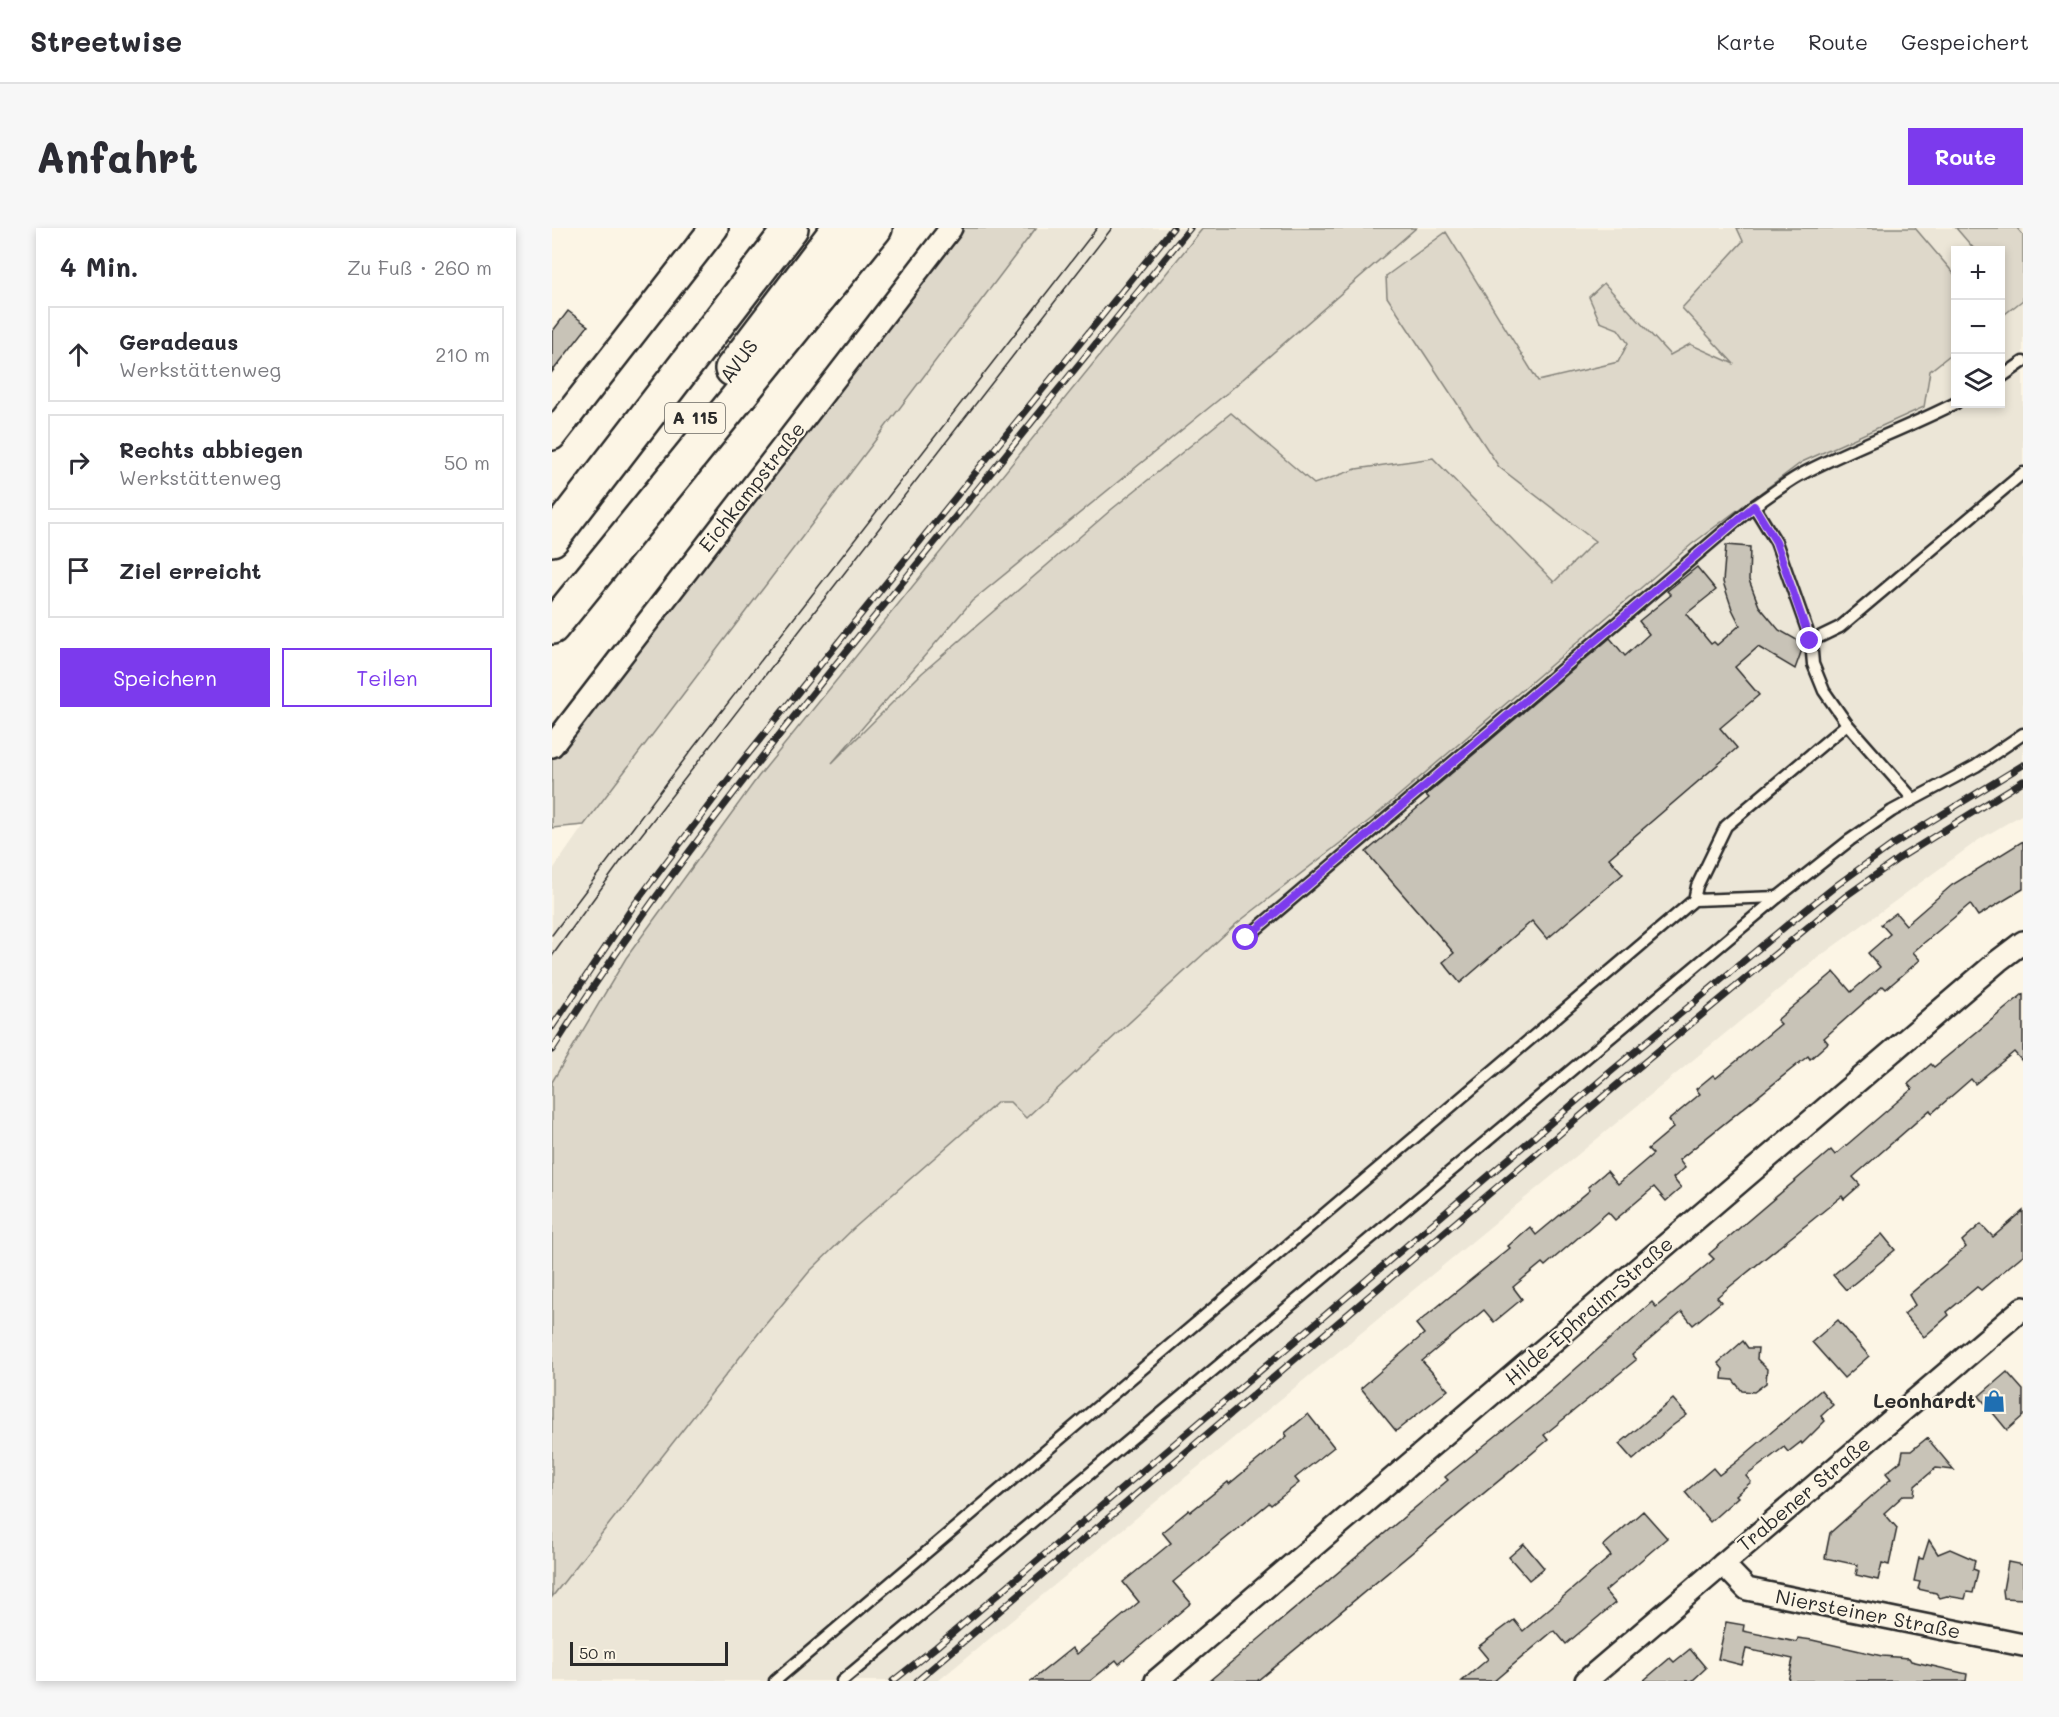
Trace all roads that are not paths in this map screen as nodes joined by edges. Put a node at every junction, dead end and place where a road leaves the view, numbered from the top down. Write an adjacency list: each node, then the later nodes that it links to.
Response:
1 (714, 228): 9 (street)
2 (791, 228): 12 (highway, AVUS / A 115)
3 (839, 228): 13 (highway, AVUS / A 115)
4 (874, 228): 14 (highway)
5 (951, 228): 18 (street, Eichkampstraße)
6 (2023, 362): 7 (lane)
7 (2005, 375)
8 (1951, 406): 11 (lane)
9 (552, 436)
10 (2023, 473): 15 (lane)
11 (1754, 506): 15 (lane); 22 (lane)
12 (552, 539)
13 (552, 608)
14 (552, 627)
15 (1810, 641): 16 (lane)
16 (1848, 724): 19 (lane); 21 (lane)
17 (2023, 734): 19 (lane)
18 (552, 746)
19 (1913, 799): 20 (lane)
20 (1778, 897): 21 (lane); 28 (lane)
21 (1694, 900): 27 (lane)
22 (1246, 938)
23 (2023, 942): 29 (street, Hilde-Ephraim-Straße)
24 (2023, 1308): 25 (street, Trabener Straße)
25 (1723, 1564): 26 (street, Niersteiner Straße); 30 (street, Trabener Straße)
26 (2023, 1645)
27 (775, 1681)
28 (842, 1681)
29 (1156, 1681)
30 (1586, 1681)

